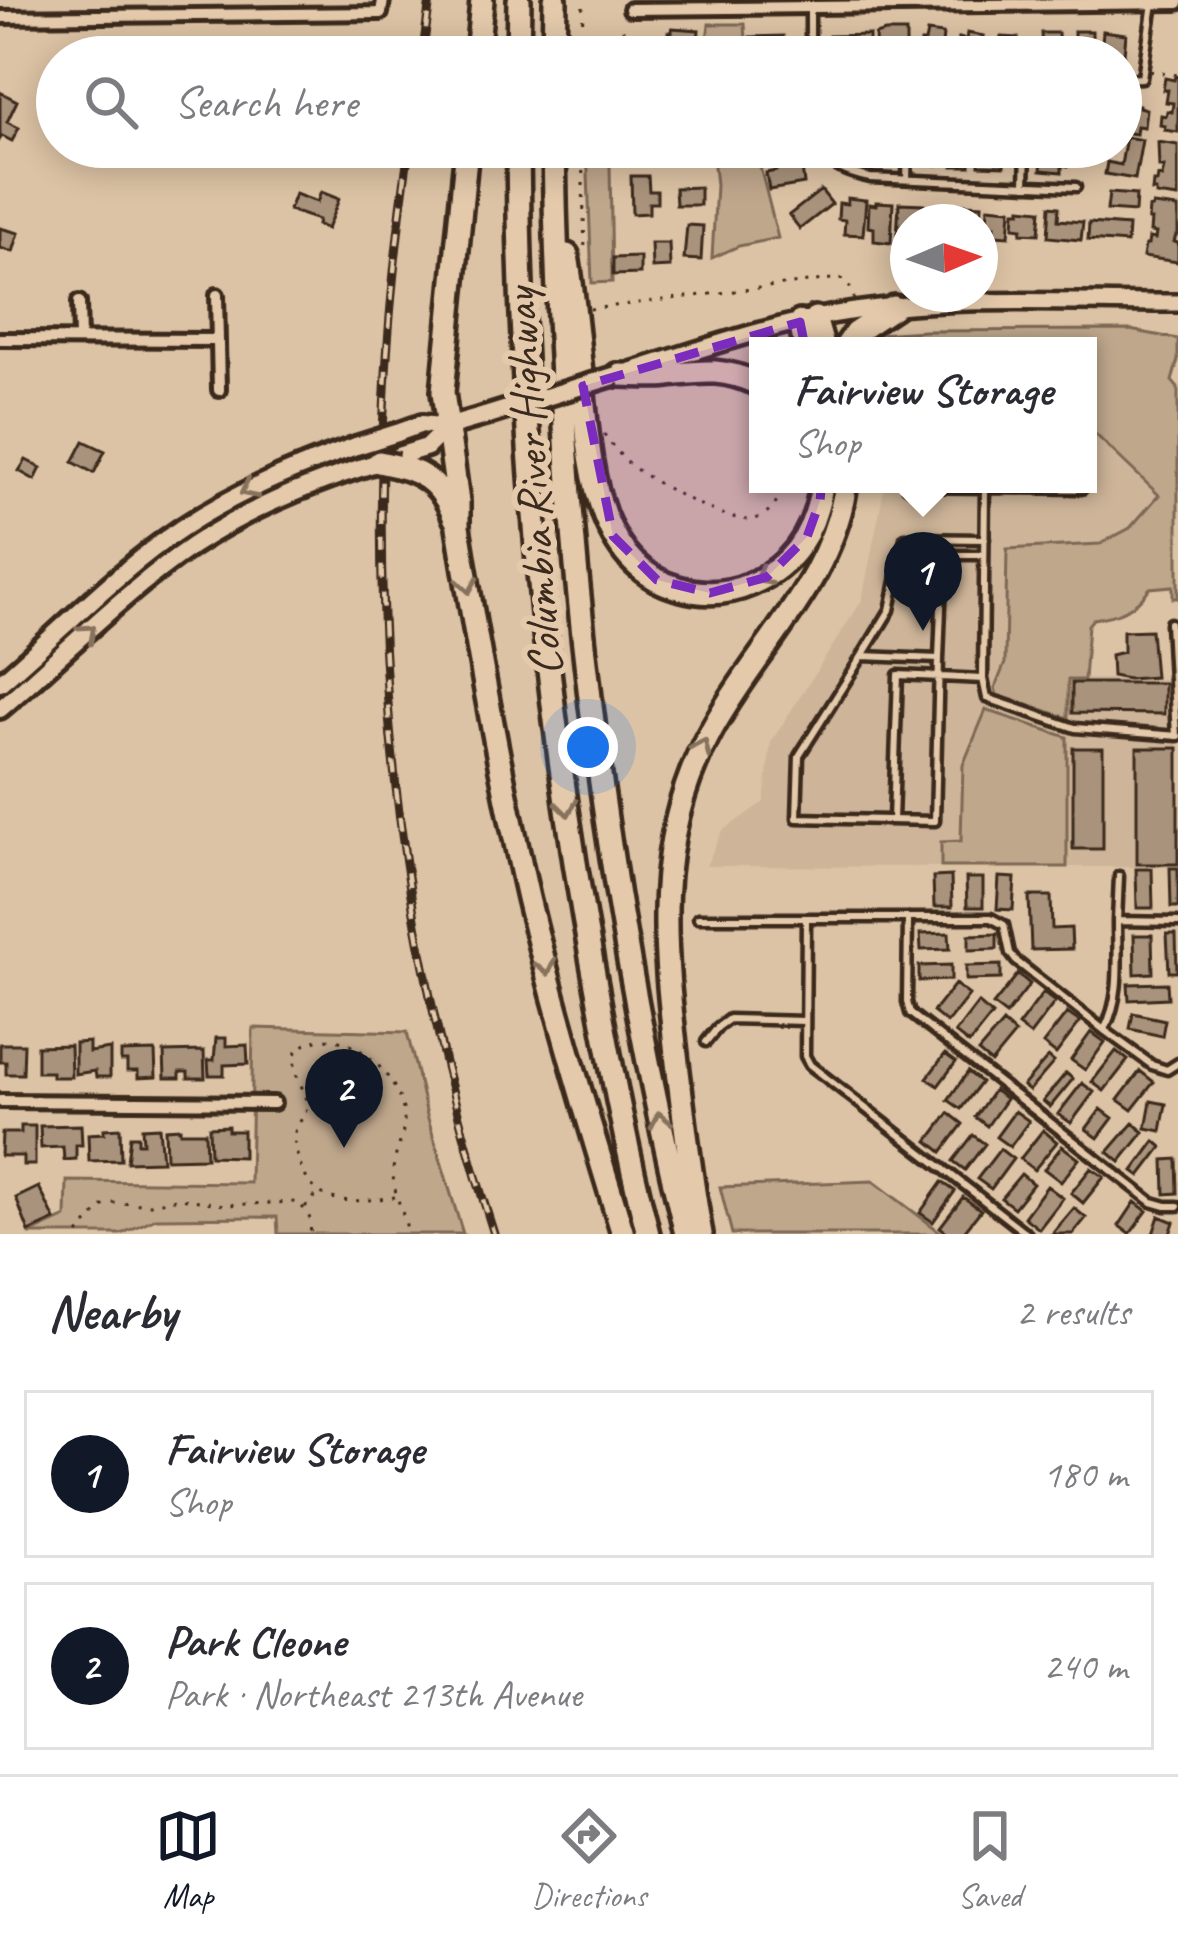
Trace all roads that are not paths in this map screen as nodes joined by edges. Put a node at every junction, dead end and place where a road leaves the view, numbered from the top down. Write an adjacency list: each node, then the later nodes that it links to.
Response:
1 (237, 0): 13 (lane)
2 (482, 0): 15 (highway)
3 (519, 0): 16 (highway)
4 (555, 0): 17 (highway)
5 (1102, 2): 6 (street); 7 (street)
6 (849, 3): 11 (street)
7 (1153, 3): 8 (street); 19 (lane)
8 (1178, 3)
9 (742, 4): 11 (street); 12 (street)
10 (382, 7): 13 (street)
11 (810, 7): 18 (lane)
12 (630, 10)
13 (238, 15): 14 (street)
14 (0, 17)
15 (479, 36)
16 (518, 36)
17 (554, 36)
18 (810, 36)
19 (1142, 78)
20 (465, 168): 46 (highway)
21 (519, 168): 77 (highway, Columbia River Highway, one-way to 77)
22 (554, 168): 27 (highway, Columbia River Highway)
23 (837, 168): 26 (lane)
24 (907, 168): 26 (lane)
25 (1025, 168): 28 (lane)
26 (907, 179): 28 (lane)
27 (554, 181): 48 (highway, one-way to 27); 78 (highway, Columbia River Highway, one-way to 27)
28 (1025, 185): 29 (lane)
29 (1076, 187)
30 (217, 296): 42 (street)
31 (79, 302): 41 (street)
32 (1178, 303): 33 (main road)
33 (998, 306)
34 (890, 307): 36 (main road)
35 (890, 310): 39 (highway)
36 (807, 320): 37 (highway); 38 (highway); 43 (main road)
37 (806, 337)
38 (817, 337)
39 (853, 337)
40 (0, 339): 41 (street)
41 (80, 339): 42 (street)
42 (218, 340): 45 (street)
43 (617, 375): 44 (highway); 46 (main road, bridge)
44 (749, 380)
45 (219, 390)
46 (447, 427): 47 (main road); 51 (highway); 59 (main road, one-way to 59, bridge)
47 (383, 463): 51 (highway); 60 (main road, one-way to 47)
48 (821, 493)
49 (844, 493): 79 (highway, one-way to 49)
50 (985, 493): 52 (lane)
51 (458, 527): 76 (highway, one-way to 76)
52 (985, 539): 53 (lane); 55 (lane)
53 (984, 555): 56 (lane); 58 (lane)
54 (1170, 623): 61 (lane)
55 (862, 656): 56 (lane); 62 (lane)
56 (940, 659): 57 (lane)
57 (939, 676): 58 (lane); 62 (lane); 62 (lane)
58 (982, 679): 61 (lane)
59 (0, 683)
60 (0, 709)
61 (1177, 736)
62 (893, 820)
63 (1119, 876): 67 (lane)
64 (698, 918): 65 (lane)
65 (806, 919): 66 (lane); 69 (lane)
66 (908, 919): 70 (lane); 75 (lane)
67 (1117, 921): 68 (lane); 70 (lane)
68 (1178, 922)
69 (806, 1021): 71 (lane); 80 (lane)
70 (1104, 1030): 72 (lane)
71 (706, 1042)
72 (1178, 1063)
73 (0, 1101): 74 (street)
74 (274, 1102)
75 (1178, 1206)
76 (623, 1234)
77 (648, 1234)
78 (686, 1234)
79 (701, 1234)
80 (1028, 1234)

